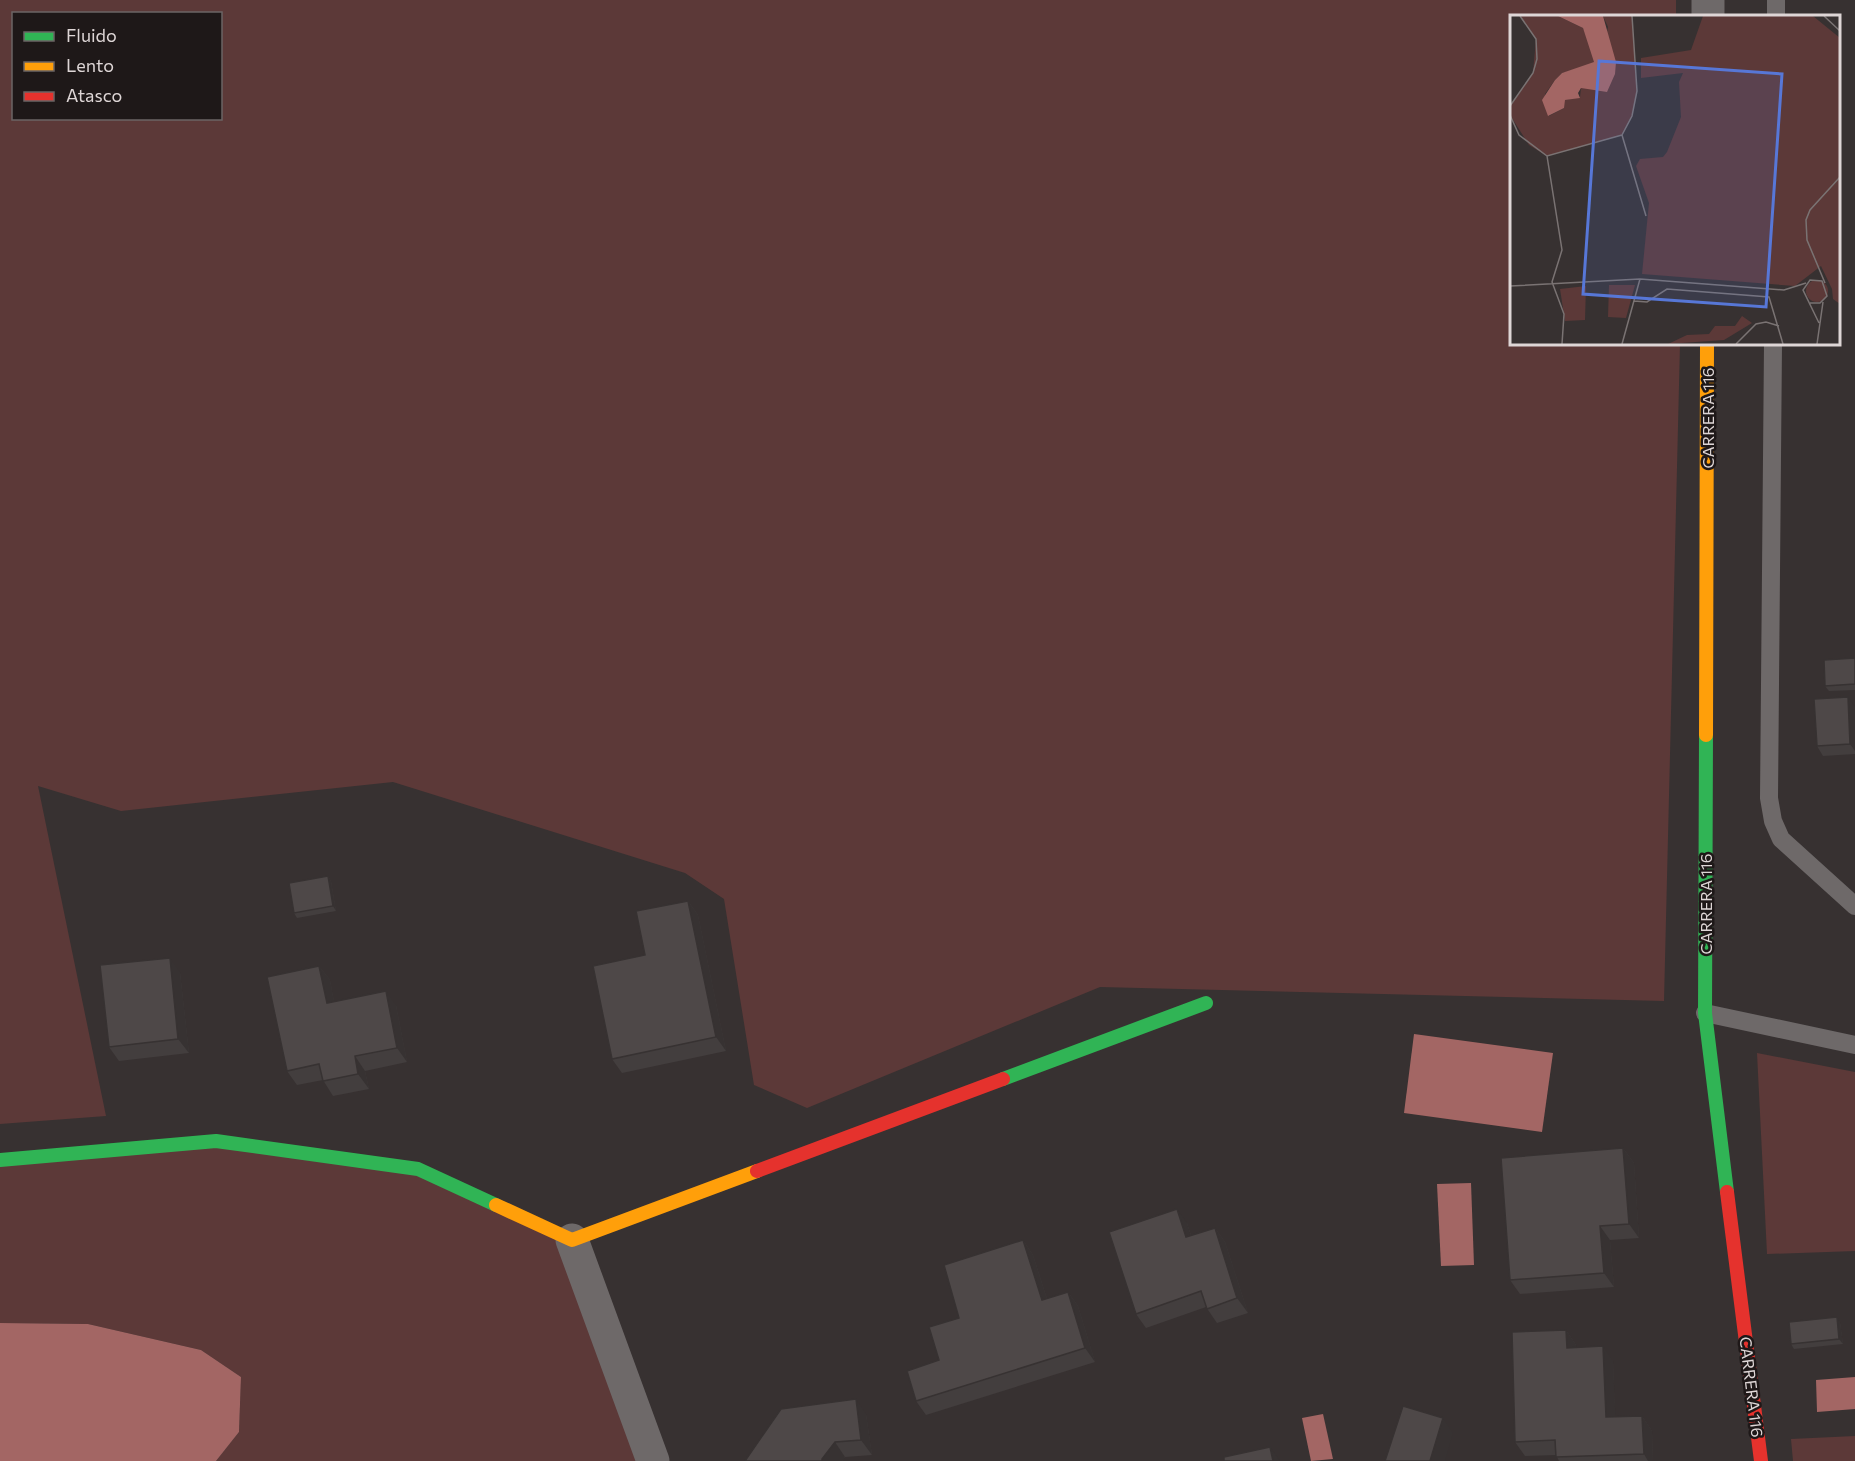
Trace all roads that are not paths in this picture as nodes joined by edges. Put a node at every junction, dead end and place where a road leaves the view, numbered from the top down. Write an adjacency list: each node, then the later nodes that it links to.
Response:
1 (1707, 345): 5 (street, CARRERA 116)
2 (1773, 345): 3 (lane)
3 (1855, 906)
4 (1206, 1003): 8 (street)
5 (1705, 1013): 6 (lane); 10 (street, CARRERA 116)
6 (1855, 1045)
7 (0, 1160): 8 (street)
8 (572, 1240): 9 (street)
9 (653, 1461)
10 (1761, 1461)

